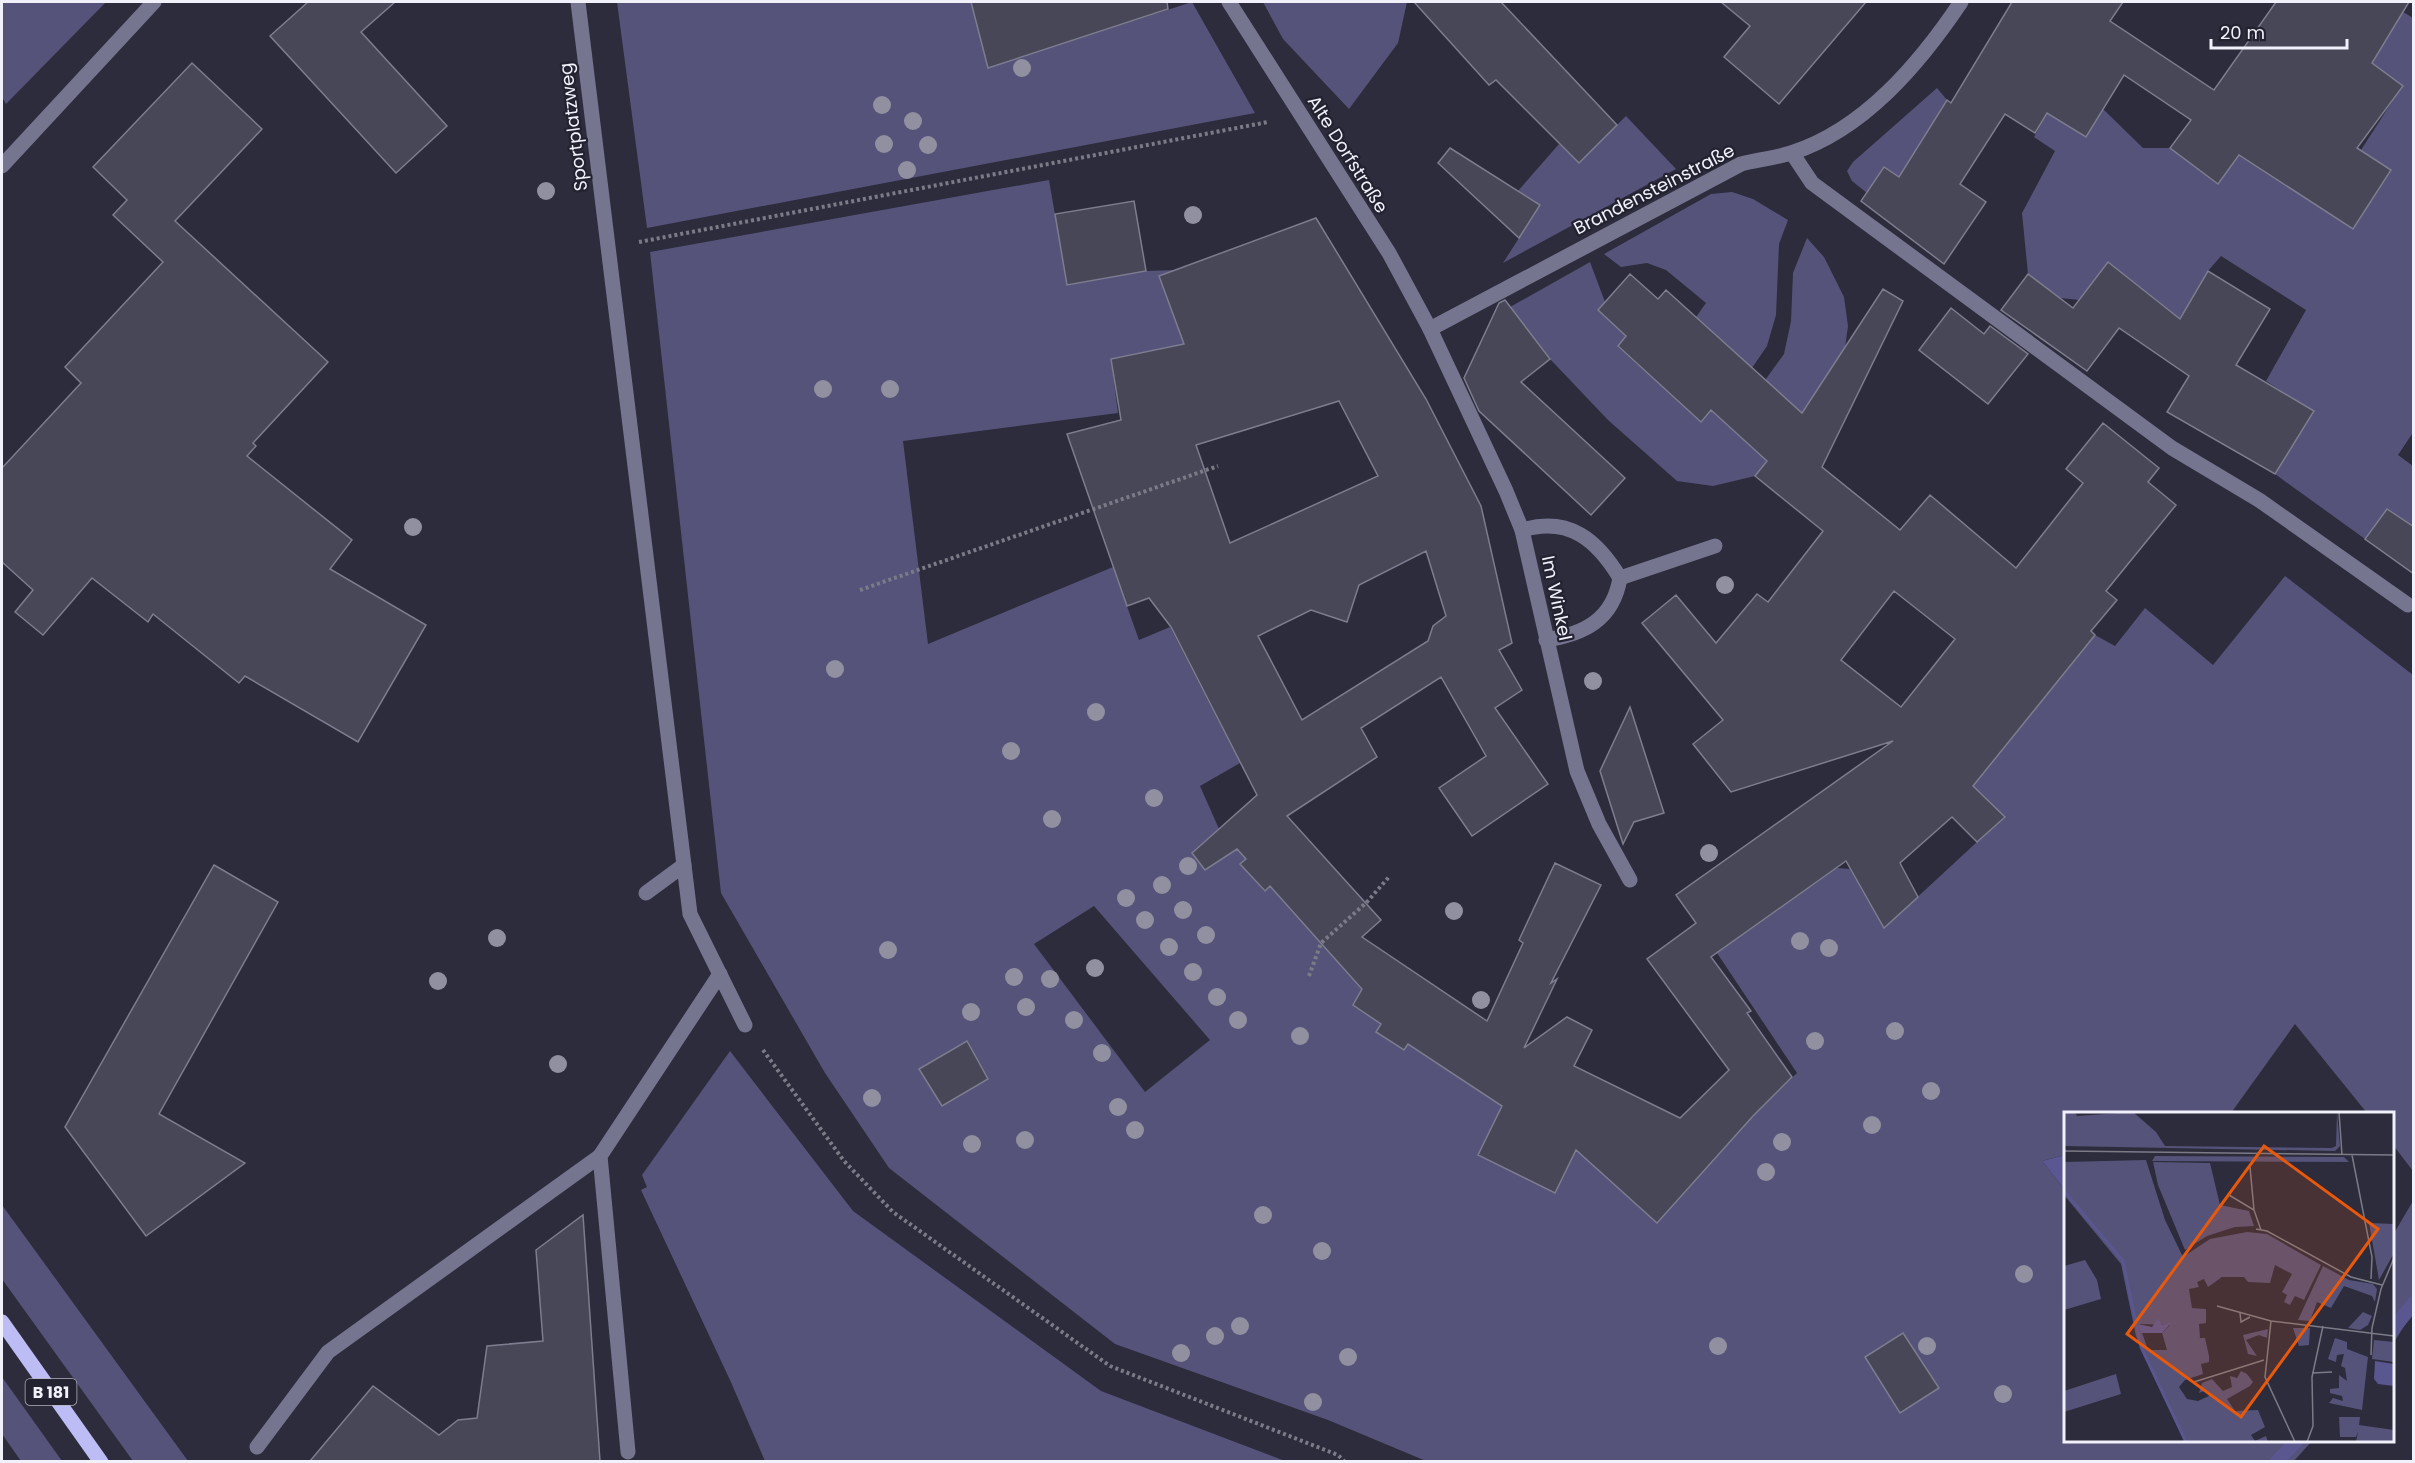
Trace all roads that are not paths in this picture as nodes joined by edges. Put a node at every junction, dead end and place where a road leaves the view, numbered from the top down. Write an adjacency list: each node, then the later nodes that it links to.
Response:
1 (154, 2): 6 (street)
2 (578, 2): 13 (street, Sportplatzweg)
3 (1229, 2): 7 (street, Alte Dorfstraße)
4 (1961, 2): 5 (street, Brandensteinstraße)
5 (1792, 153): 7 (street, Brandensteinstraße); 11 (street)
6 (2, 166)
7 (1430, 329): 8 (street, Im Winkel)
8 (1522, 530): 10 (street); 12 (street, Im Winkel)
9 (1714, 546): 10 (street)
10 (1620, 578): 12 (street)
11 (2408, 605)
12 (1546, 640): 14 (street, Im Winkel)
13 (684, 865): 15 (street); 16 (street, Sportplatzweg)
14 (1630, 880)
15 (646, 892)
16 (720, 974): 17 (street, Sportplatzweg); 18 (street)
17 (745, 1025)
18 (600, 1155): 20 (street); 21 (street)
19 (2, 1322): 22 (main road, B 181)
20 (257, 1447)
21 (627, 1452)
22 (101, 1461)

